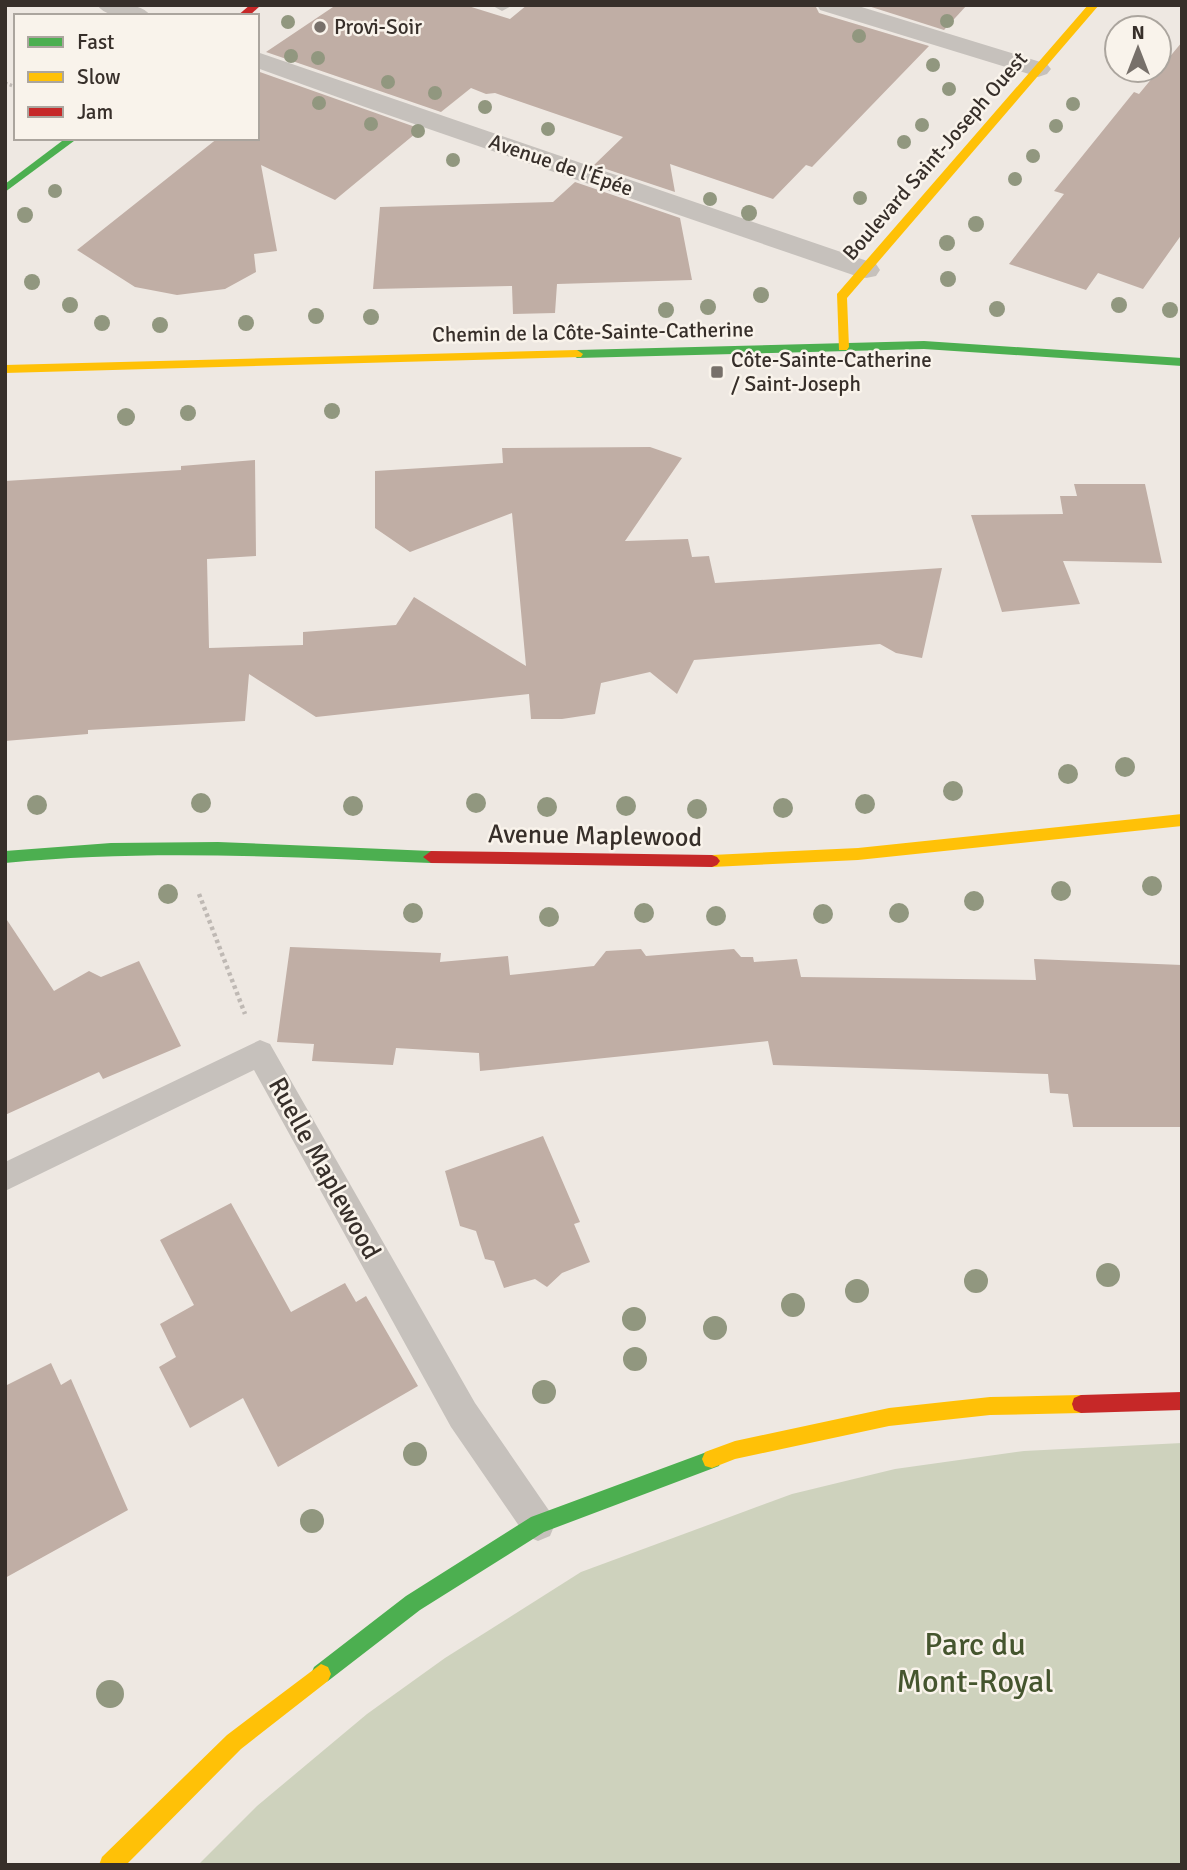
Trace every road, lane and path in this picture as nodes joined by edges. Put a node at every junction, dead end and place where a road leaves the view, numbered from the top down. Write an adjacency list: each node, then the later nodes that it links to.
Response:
1 (109, 5): 4 (street)
2 (829, 5): 6 (street)
3 (1094, 5): 6 (main road, Boulevard Saint-Joseph Ouest)
4 (134, 14)
5 (259, 60): 9 (street, Avenue de l'Épée)
6 (1038, 69): 9 (main road, Boulevard Saint-Joseph Ouest)
7 (70, 140): 8 (main road)
8 (5, 189)
9 (866, 270): 10 (main road, Boulevard Saint-Joseph Ouest)
10 (843, 347): 11 (main road, Chemin de la Côte-Sainte-Catherine); 12 (main road, Chemin de la Côte-Sainte-Catherine)
11 (1182, 362)
12 (5, 369)
13 (1182, 820): 14 (main road, Avenue Maplewood)
14 (5, 857)
15 (196, 887): 16 (path)
16 (260, 1053): 17 (lane, Ruelle Maplewood); 19 (lane, Ruelle Maplewood)
17 (5, 1177)
18 (1182, 1401): 19 (main road)
19 (538, 1524): 20 (main road)
20 (110, 1865)

